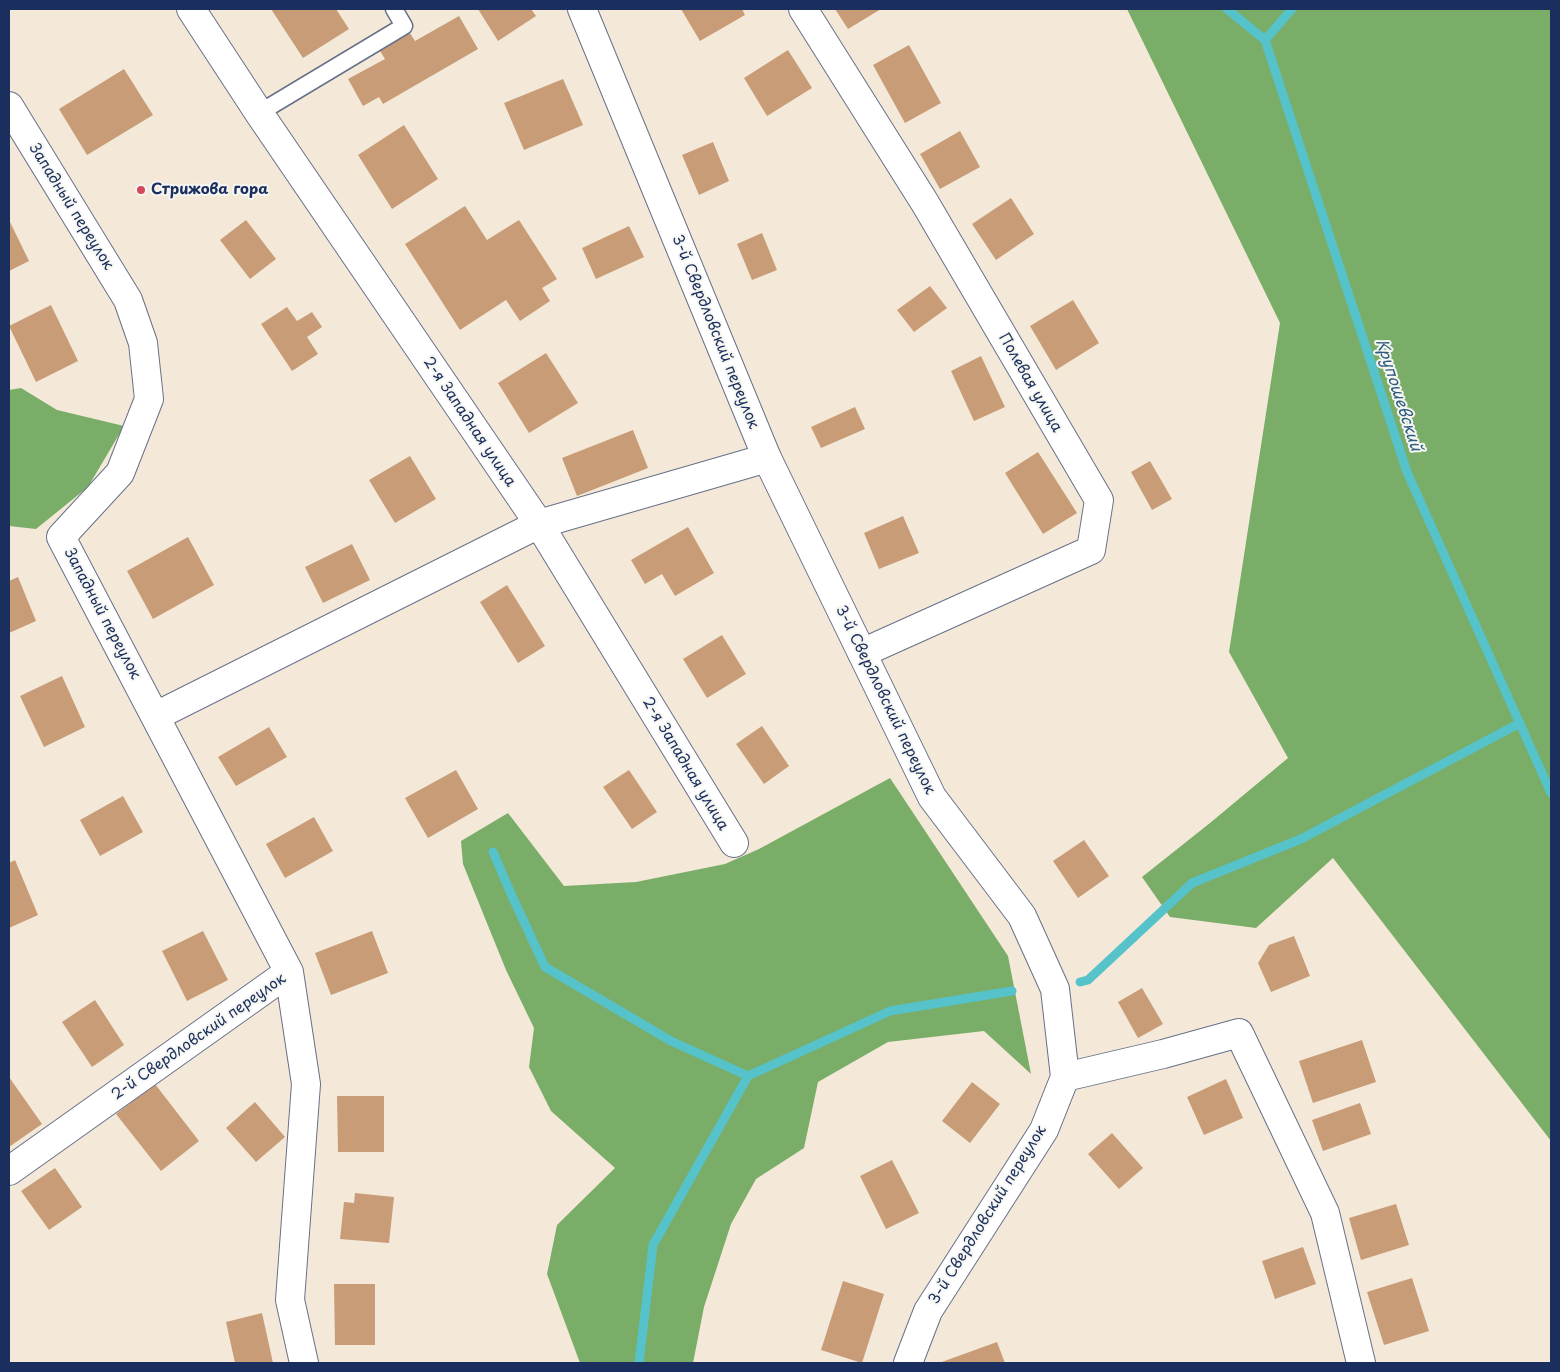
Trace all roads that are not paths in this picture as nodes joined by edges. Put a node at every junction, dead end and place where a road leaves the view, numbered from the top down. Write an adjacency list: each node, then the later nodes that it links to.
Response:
1 (191, 9): 6 (street, 2-я Западная улица)
2 (394, 9): 6 (lane)
3 (582, 9): 7 (street, 3-й Свердловский переулок)
4 (803, 9): 9 (street, Полевая улица)
5 (9, 106): 10 (street, Западный переулок)
6 (259, 113): 8 (street, 2-я Западная улица)
7 (767, 458): 8 (street); 9 (street, 3-й Свердловский переулок)
8 (539, 524): 10 (street); 11 (street, 2-я Западная улица)
9 (862, 653): 13 (street, 3-й Свердловский переулок)
10 (156, 716): 12 (street, Западный переулок)
11 (734, 843)
12 (289, 972): 14 (street, 2-й Свердловский переулок); 15 (street, 2-й Свердловский переулок)
13 (1065, 1077): 16 (street, 3-й Свердловский переулок); 17 (street)
14 (9, 1171)
15 (304, 1363)
16 (908, 1363)
17 (1361, 1363)

